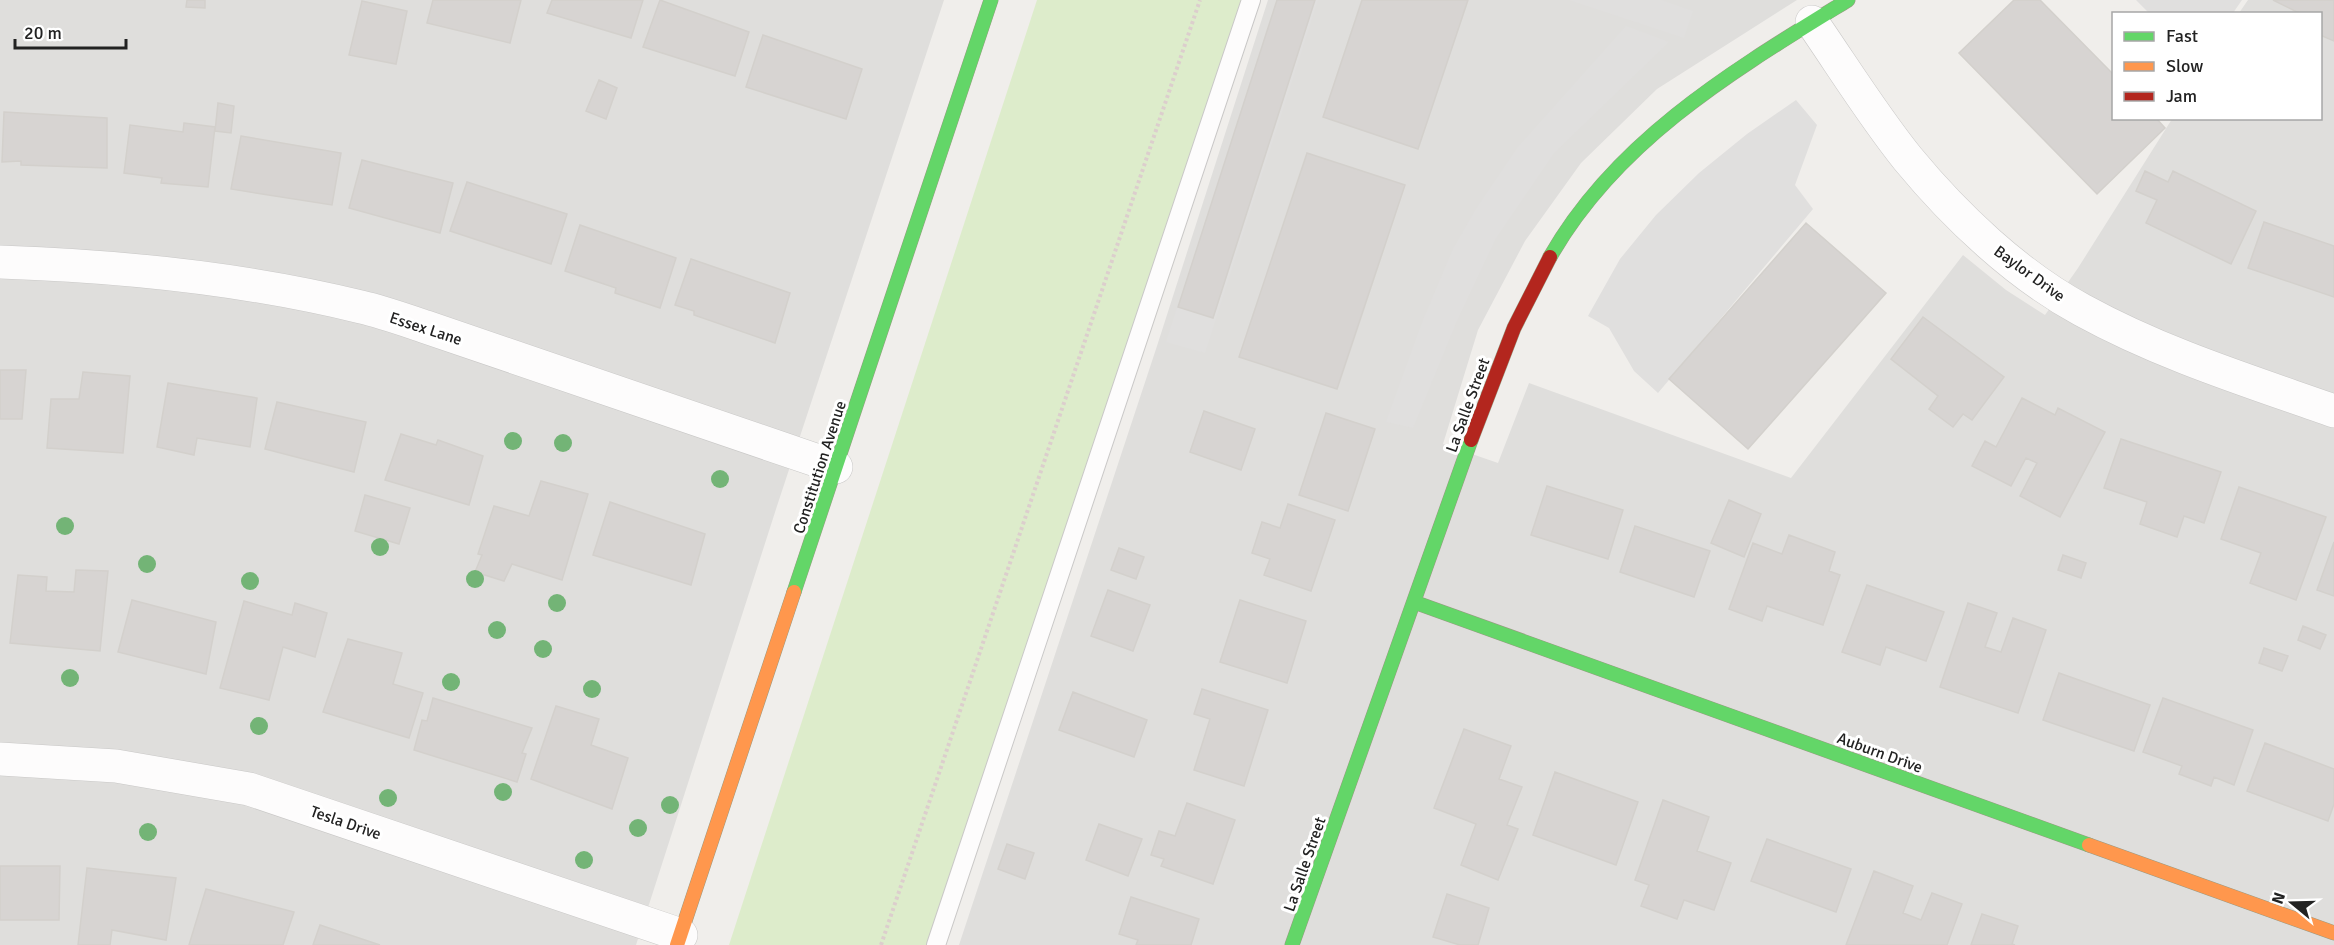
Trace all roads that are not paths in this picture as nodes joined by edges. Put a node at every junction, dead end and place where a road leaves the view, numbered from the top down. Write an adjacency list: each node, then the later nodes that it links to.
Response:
1 (1251, 0): 12 (lane)
2 (1848, 0): 4 (street, La Salle Street)
3 (986, 2): 7 (street, Constitution Avenue)
4 (1812, 22): 6 (street, Baylor Drive); 8 (street, La Salle Street)
5 (0, 262): 7 (street, Essex Lane)
6 (2334, 411)
7 (836, 468): 11 (street, Constitution Avenue)
8 (1414, 602): 10 (street, Auburn Drive); 13 (street, La Salle Street)
9 (0, 759): 11 (street, Tesla Drive)
10 (2334, 933)
11 (679, 940)
12 (936, 945)
13 (1292, 945)

